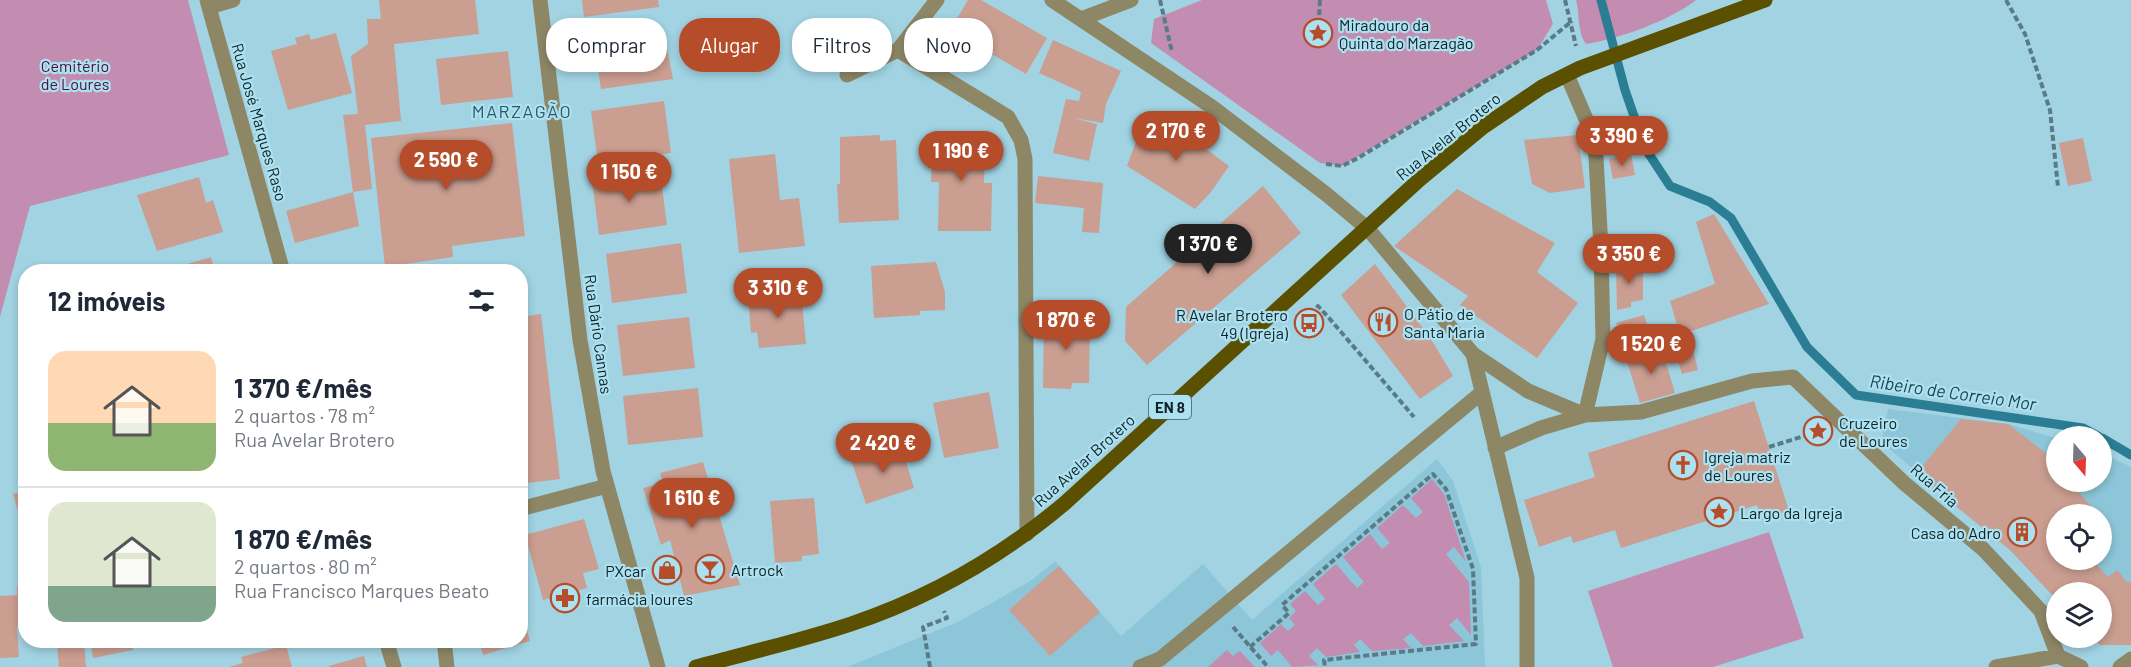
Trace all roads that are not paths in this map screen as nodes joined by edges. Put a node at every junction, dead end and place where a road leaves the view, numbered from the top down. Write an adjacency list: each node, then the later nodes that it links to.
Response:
1 (232, 0): 7 (street, Rua José Marques Raso)
2 (540, 0): 18 (street, Rua Dário Cannas)
3 (937, 0): 9 (street)
4 (1052, 0): 8 (street)
5 (1131, 0): 8 (street)
6 (1765, 0): 10 (main road, Rua Avelar Brotero / EN 8)
7 (208, 3): 13 (street, Rua José Marques Raso)
8 (1081, 19): 12 (street)
9 (898, 50): 11 (street); 20 (street)
10 (1574, 72): 12 (main road, Rua Avelar Brotero / EN 8); 16 (street)
11 (847, 75)
12 (1368, 229): 14 (street); 20 (main road, Rua Avelar Brotero / EN 8)
13 (281, 264)
14 (1473, 354): 15 (street); 16 (street)
15 (1480, 394): 17 (street); 29 (street)
16 (1585, 415): 17 (street); 23 (street, Rua Fria)
17 (1495, 448): 30 (street)
18 (607, 486): 19 (street); 27 (street, Rua Dário Cannas)
19 (528, 507)
20 (1027, 534): 28 (main road, Rua Avelar Brotero / EN 8)
21 (388, 648): 25 (street)
22 (445, 648): 26 (street)
23 (2058, 656): 31 (street); 32 (street)
24 (2131, 659): 33 (street)
25 (394, 667)
26 (447, 667)
27 (658, 667)
28 (696, 667)
29 (1140, 667)
30 (1527, 667)
31 (1996, 667)
32 (2081, 667)
33 (2120, 667)

